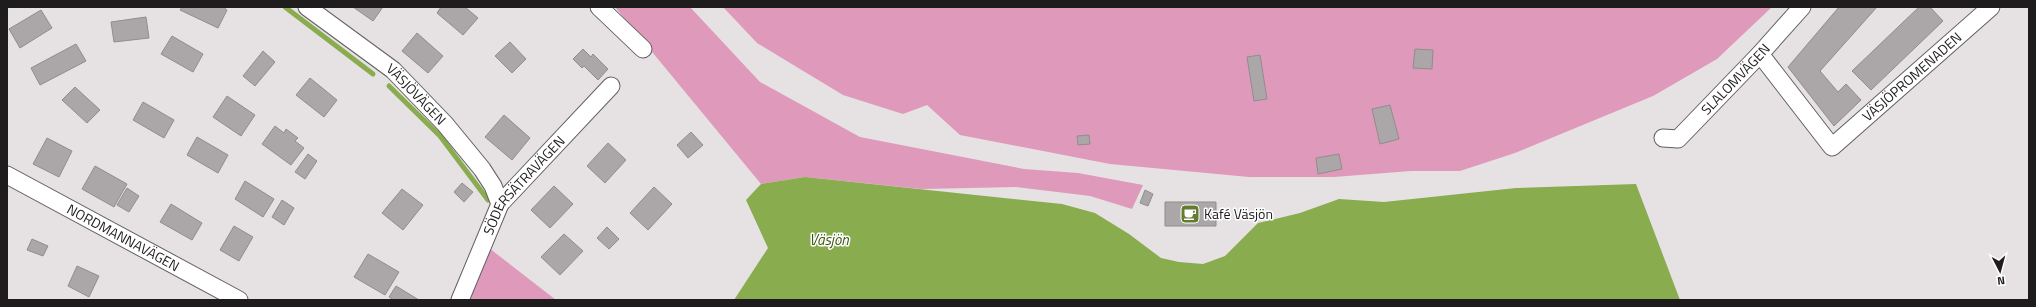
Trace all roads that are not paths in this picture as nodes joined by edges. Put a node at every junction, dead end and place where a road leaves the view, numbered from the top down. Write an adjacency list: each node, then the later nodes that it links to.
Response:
1 (307, 7): 10 (street, VÄSJÖVÄGEN)
2 (599, 7): 5 (street)
3 (1802, 7): 6 (street, SLALOMVÄGEN)
4 (1991, 7): 6 (street, VÄSJÖPROMENADEN)
5 (643, 49)
6 (1760, 54): 8 (street, SLALOMVÄGEN)
7 (611, 86): 10 (street, SÖDERSÄTRAVÄGEN)
8 (1663, 138)
9 (7, 175): 11 (street, NORDMANNAVÄGEN)
10 (500, 204): 12 (street, SÖDERSÄTRAVÄGEN)
11 (239, 300)
12 (460, 300)

